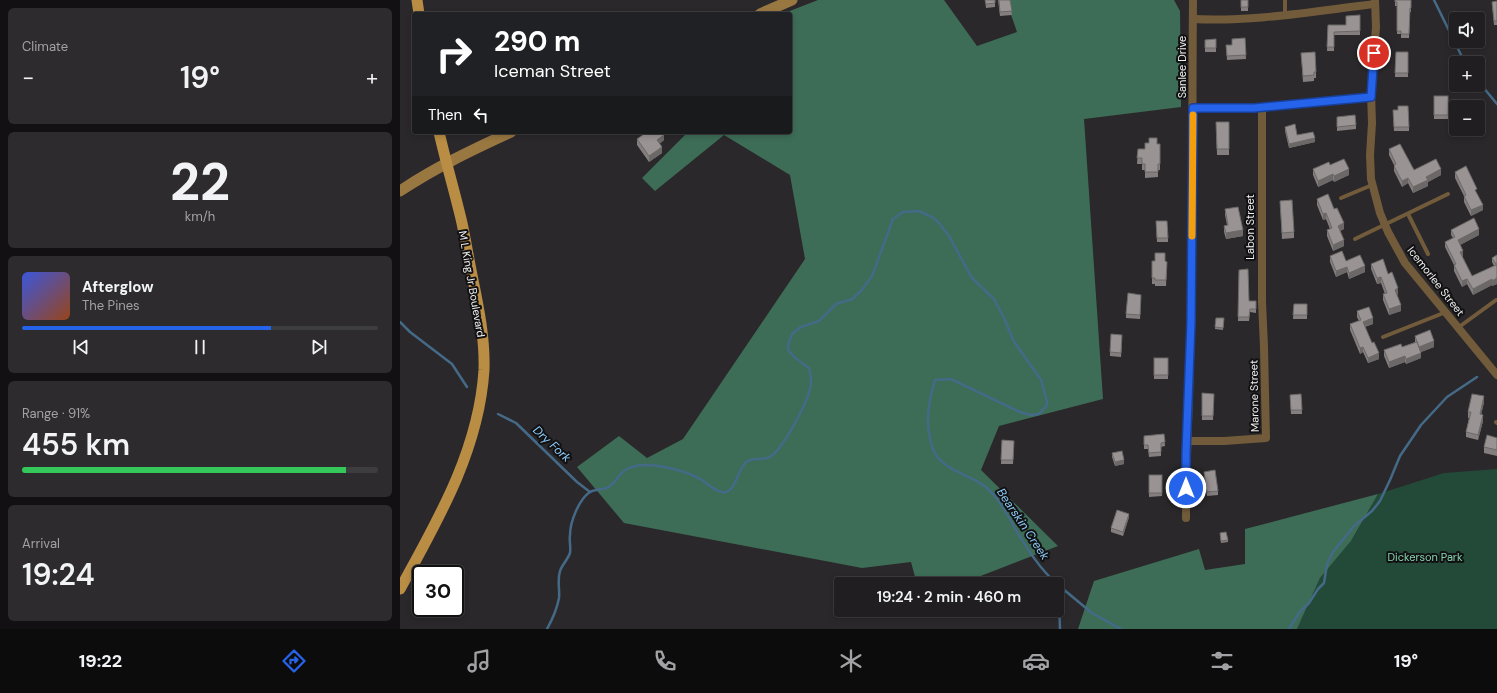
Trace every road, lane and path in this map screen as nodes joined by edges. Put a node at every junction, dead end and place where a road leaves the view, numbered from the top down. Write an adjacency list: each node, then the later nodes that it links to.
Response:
1 (417, 0): 6 (main road)
2 (792, 0): 7 (main road)
3 (1193, 0): 9 (street, Sanlee Drive)
4 (1285, 0): 8 (lane)
5 (1375, 2): 8 (street); 10 (street, Icemorlee Street)
6 (419, 12)
7 (765, 12)
8 (1285, 14): 9 (street)
9 (1193, 19): 12 (street, Sanlee Drive)
10 (1371, 97): 11 (street); 16 (street, Icemorlee Street)
11 (1261, 107): 12 (street); 28 (street, Labon Street)
12 (1193, 108): 30 (street, Sanlee Drive)
13 (439, 134): 15 (main road, M L King Jr Boulevard)
14 (507, 134): 15 (main road)
15 (446, 163): 17 (main road); 32 (main road, M L King Jr Boulevard)
16 (1372, 185): 19 (lane); 21 (street, Icemorlee Street)
17 (400, 191)
18 (1448, 194): 20 (lane)
19 (1341, 198)
20 (1408, 214): 21 (lane); 23 (lane)
21 (1384, 225): 22 (lane); 25 (street, Icemorlee Street)
22 (1355, 239)
23 (1428, 254)
24 (1496, 300): 26 (lane)
25 (1446, 312): 26 (street, Icemorlee Street); 27 (lane)
26 (1459, 327): 29 (street, Icemorlee Street)
27 (1383, 337)
28 (1264, 347): 30 (street, Marone Street)
29 (1497, 375)
30 (1186, 441): 31 (street, Sanlee Drive)
31 (1186, 518)
32 (400, 588)

